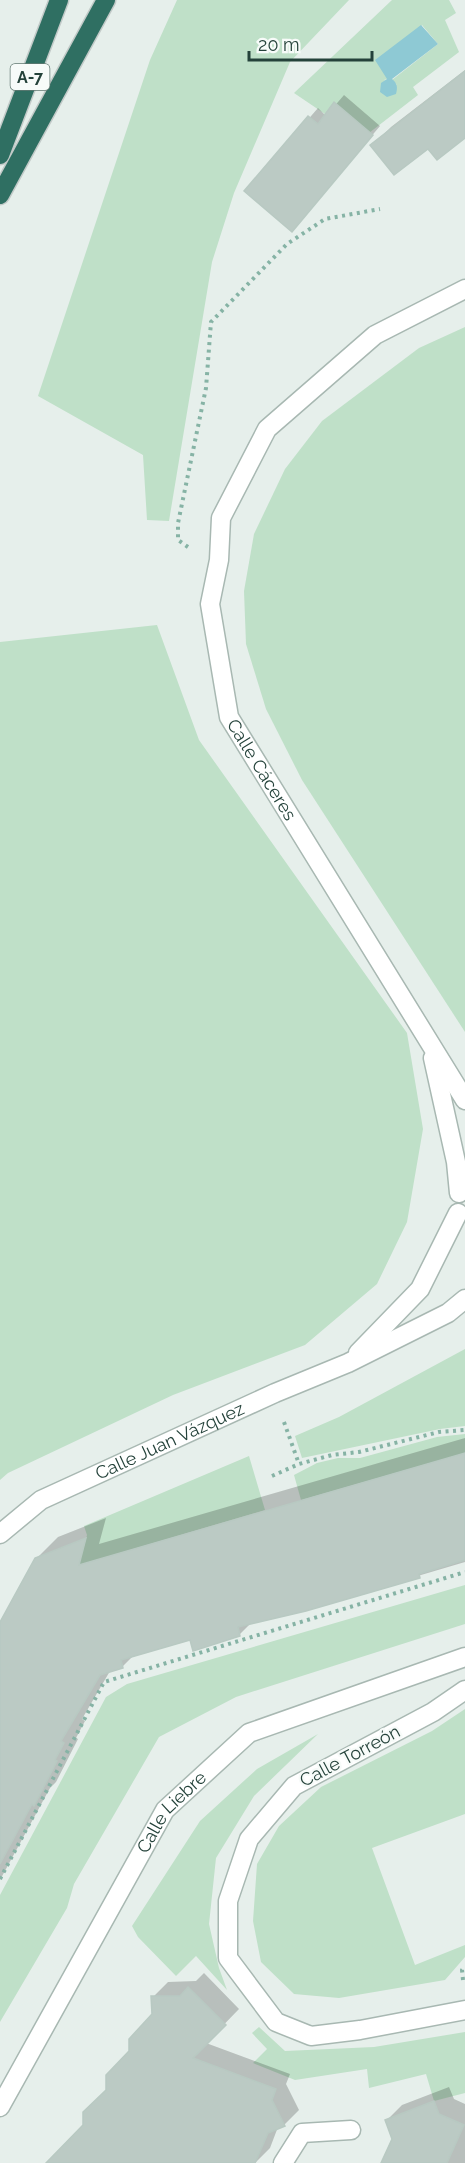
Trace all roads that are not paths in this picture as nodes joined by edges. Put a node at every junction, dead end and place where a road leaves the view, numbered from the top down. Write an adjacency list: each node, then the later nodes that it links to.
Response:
1 (59, 0): 3 (highway, A-7)
2 (106, 0): 4 (highway)
3 (0, 155)
4 (0, 195)
5 (465, 289): 6 (street, Calle Cáceres)
6 (430, 1041): 7 (street, Calle Cáceres); 8 (street, Calle Cáceres)
7 (465, 1100)
8 (462, 1187): 9 (street, Calle Cáceres)
9 (462, 1221): 11 (street, Calle Juan Vázquez)
10 (465, 1299): 11 (street, Calle Juan Vázquez)
11 (348, 1363): 12 (street, Calle Juan Vázquez)
12 (0, 1534)
13 (465, 1657): 16 (street, Calle Liebre)
14 (465, 1690): 15 (street, Calle Torreón)
15 (465, 2010)
16 (0, 2107)
17 (351, 2130): 18 (street)
18 (283, 2163)

